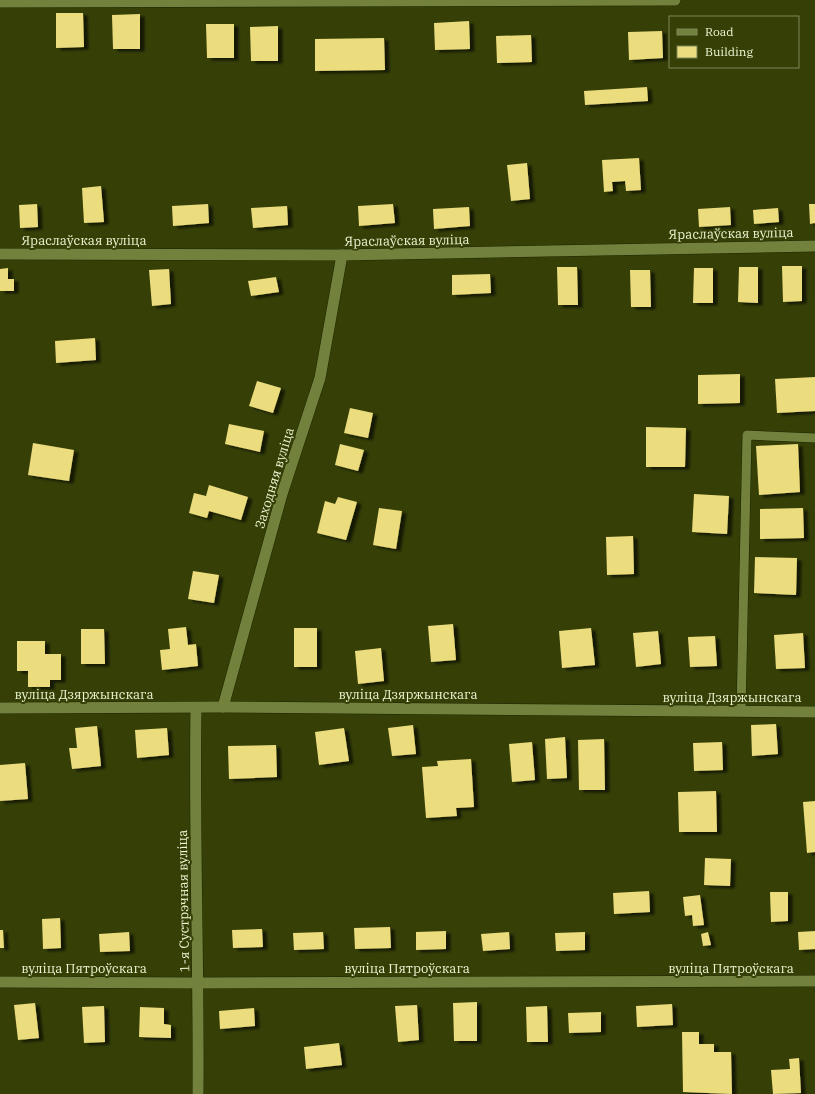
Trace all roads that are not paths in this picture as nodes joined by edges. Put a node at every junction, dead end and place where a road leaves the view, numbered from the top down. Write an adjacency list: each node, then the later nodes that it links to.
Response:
1 (675, 0): 2 (street)
2 (0, 2)
3 (815, 246): 5 (street, Яраслаўская вуліца)
4 (0, 254): 5 (street, Яраслаўская вуліца)
5 (342, 255): 7 (street, Заходняя вуліца)
6 (815, 438): 10 (lane)
7 (223, 707): 9 (street, вуліца Дзяржынскага); 10 (street, вуліца Дзяржынскага)
8 (0, 708): 9 (street, вуліца Дзяржынскага)
9 (196, 708): 14 (street, 1-я Сустрэчная вуліца)
10 (741, 711): 11 (street, вуліца Дзяржынскага)
11 (815, 712)
12 (815, 981): 14 (street, вуліца Пятроўскага)
13 (0, 982): 14 (street, вуліца Пятроўскага)
14 (199, 983): 15 (street, 1-я Сустрэчная вуліца)
15 (198, 1094)

